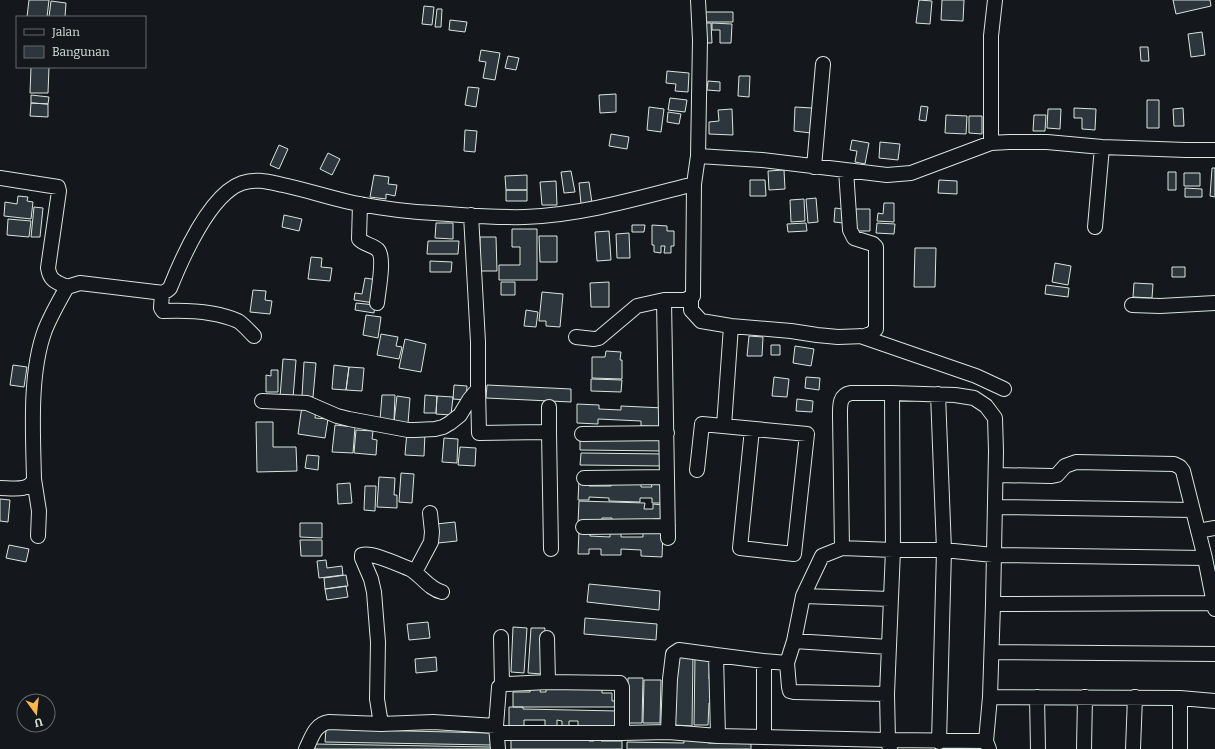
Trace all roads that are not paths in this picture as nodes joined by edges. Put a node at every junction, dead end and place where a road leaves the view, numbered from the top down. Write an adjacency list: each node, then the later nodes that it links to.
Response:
1 (698, 0): 7 (street)
2 (995, 0): 4 (street)
3 (823, 64): 8 (street)
4 (991, 144): 5 (street); 9 (street)
5 (1102, 147): 6 (street); 14 (street)
6 (1215, 150)
7 (698, 156): 8 (street); 11 (street)
8 (814, 166): 9 (street)
9 (846, 170): 24 (street)
10 (0, 178): 15 (street)
11 (694, 184): 13 (street); 17 (street)
12 (360, 204): 13 (street); 16 (street); 20 (street)
13 (471, 215): 26 (street)
14 (1095, 227)
15 (67, 287): 16 (street); 41 (street)
16 (162, 293): 23 (street)
17 (691, 297): 18 (street); 22 (street)
18 (664, 300): 25 (street); 35 (street)
19 (1215, 302): 21 (street)
20 (377, 303)
21 (1132, 305)
22 (731, 326): 24 (street); 32 (street)
23 (254, 336)
24 (860, 336): 27 (street)
25 (576, 337)
26 (478, 389): 30 (street); 34 (street)
27 (1004, 389)
28 (892, 393): 29 (street); 50 (street); 52 (street)
29 (938, 394): 38 (street); 53 (street)
30 (262, 401)
31 (549, 407): 34 (street)
32 (724, 426): 33 (street); 37 (street)
33 (752, 429): 33 (street)
34 (549, 432): 51 (street)
35 (667, 433): 36 (street); 39 (street)
36 (582, 434)
37 (697, 470)
38 (996, 475): 43 (street); 44 (street)
39 (667, 477): 40 (street); 46 (street)
40 (584, 478)
41 (34, 479): 42 (street); 49 (street)
42 (0, 488)
43 (995, 507): 44 (street); 54 (street)
44 (1193, 510): 48 (street)
45 (430, 513): 56 (street)
46 (583, 527)
47 (1215, 528): 48 (street)
48 (1198, 532): 55 (street)
49 (38, 536)
50 (842, 548): 52 (street); 58 (street)
51 (551, 549)
52 (893, 550): 53 (street); 59 (street)
53 (944, 550): 54 (street); 86 (street)
54 (993, 555): 55 (street); 60 (street)
55 (1204, 558): 61 (street)
56 (415, 572): 57 (street); 80 (street)
57 (442, 592)
58 (803, 596): 59 (street); 64 (street)
59 (890, 599): 65 (street)
60 (993, 604): 61 (street); 66 (street)
61 (1214, 606)
62 (501, 637): 72 (street)
63 (547, 638): 71 (street)
64 (794, 641): 65 (street); 70 (street)
65 (889, 647): 73 (street)
66 (992, 652): 67 (street); 74 (street)
67 (1215, 654)
68 (716, 655): 69 (street); 82 (street); 84 (street)
69 (764, 661): 70 (street); 85 (street)
70 (787, 663): 73 (street)
71 (548, 682): 72 (street); 83 (street)
72 (502, 685): 81 (street)
73 (888, 694): 87 (street)
74 (990, 696): 75 (street); 88 (street)
75 (1037, 697): 76 (street); 91 (street)
76 (1085, 697): 77 (street); 92 (street)
77 (1135, 697): 78 (street); 93 (street)
78 (1180, 698): 79 (street); 94 (street)
79 (1215, 701)
80 (381, 724): 81 (street); 89 (street)
81 (497, 729): 83 (street); 90 (street)
82 (668, 732): 83 (street); 84 (street)
83 (622, 733)
84 (718, 736): 85 (street)
85 (764, 736): 87 (street)
86 (937, 744): 87 (street); 88 (street)
87 (889, 745)
88 (987, 745)
89 (306, 749)
90 (498, 749)
91 (1038, 749)
92 (1084, 749)
93 (1133, 749)
94 (1180, 749)

